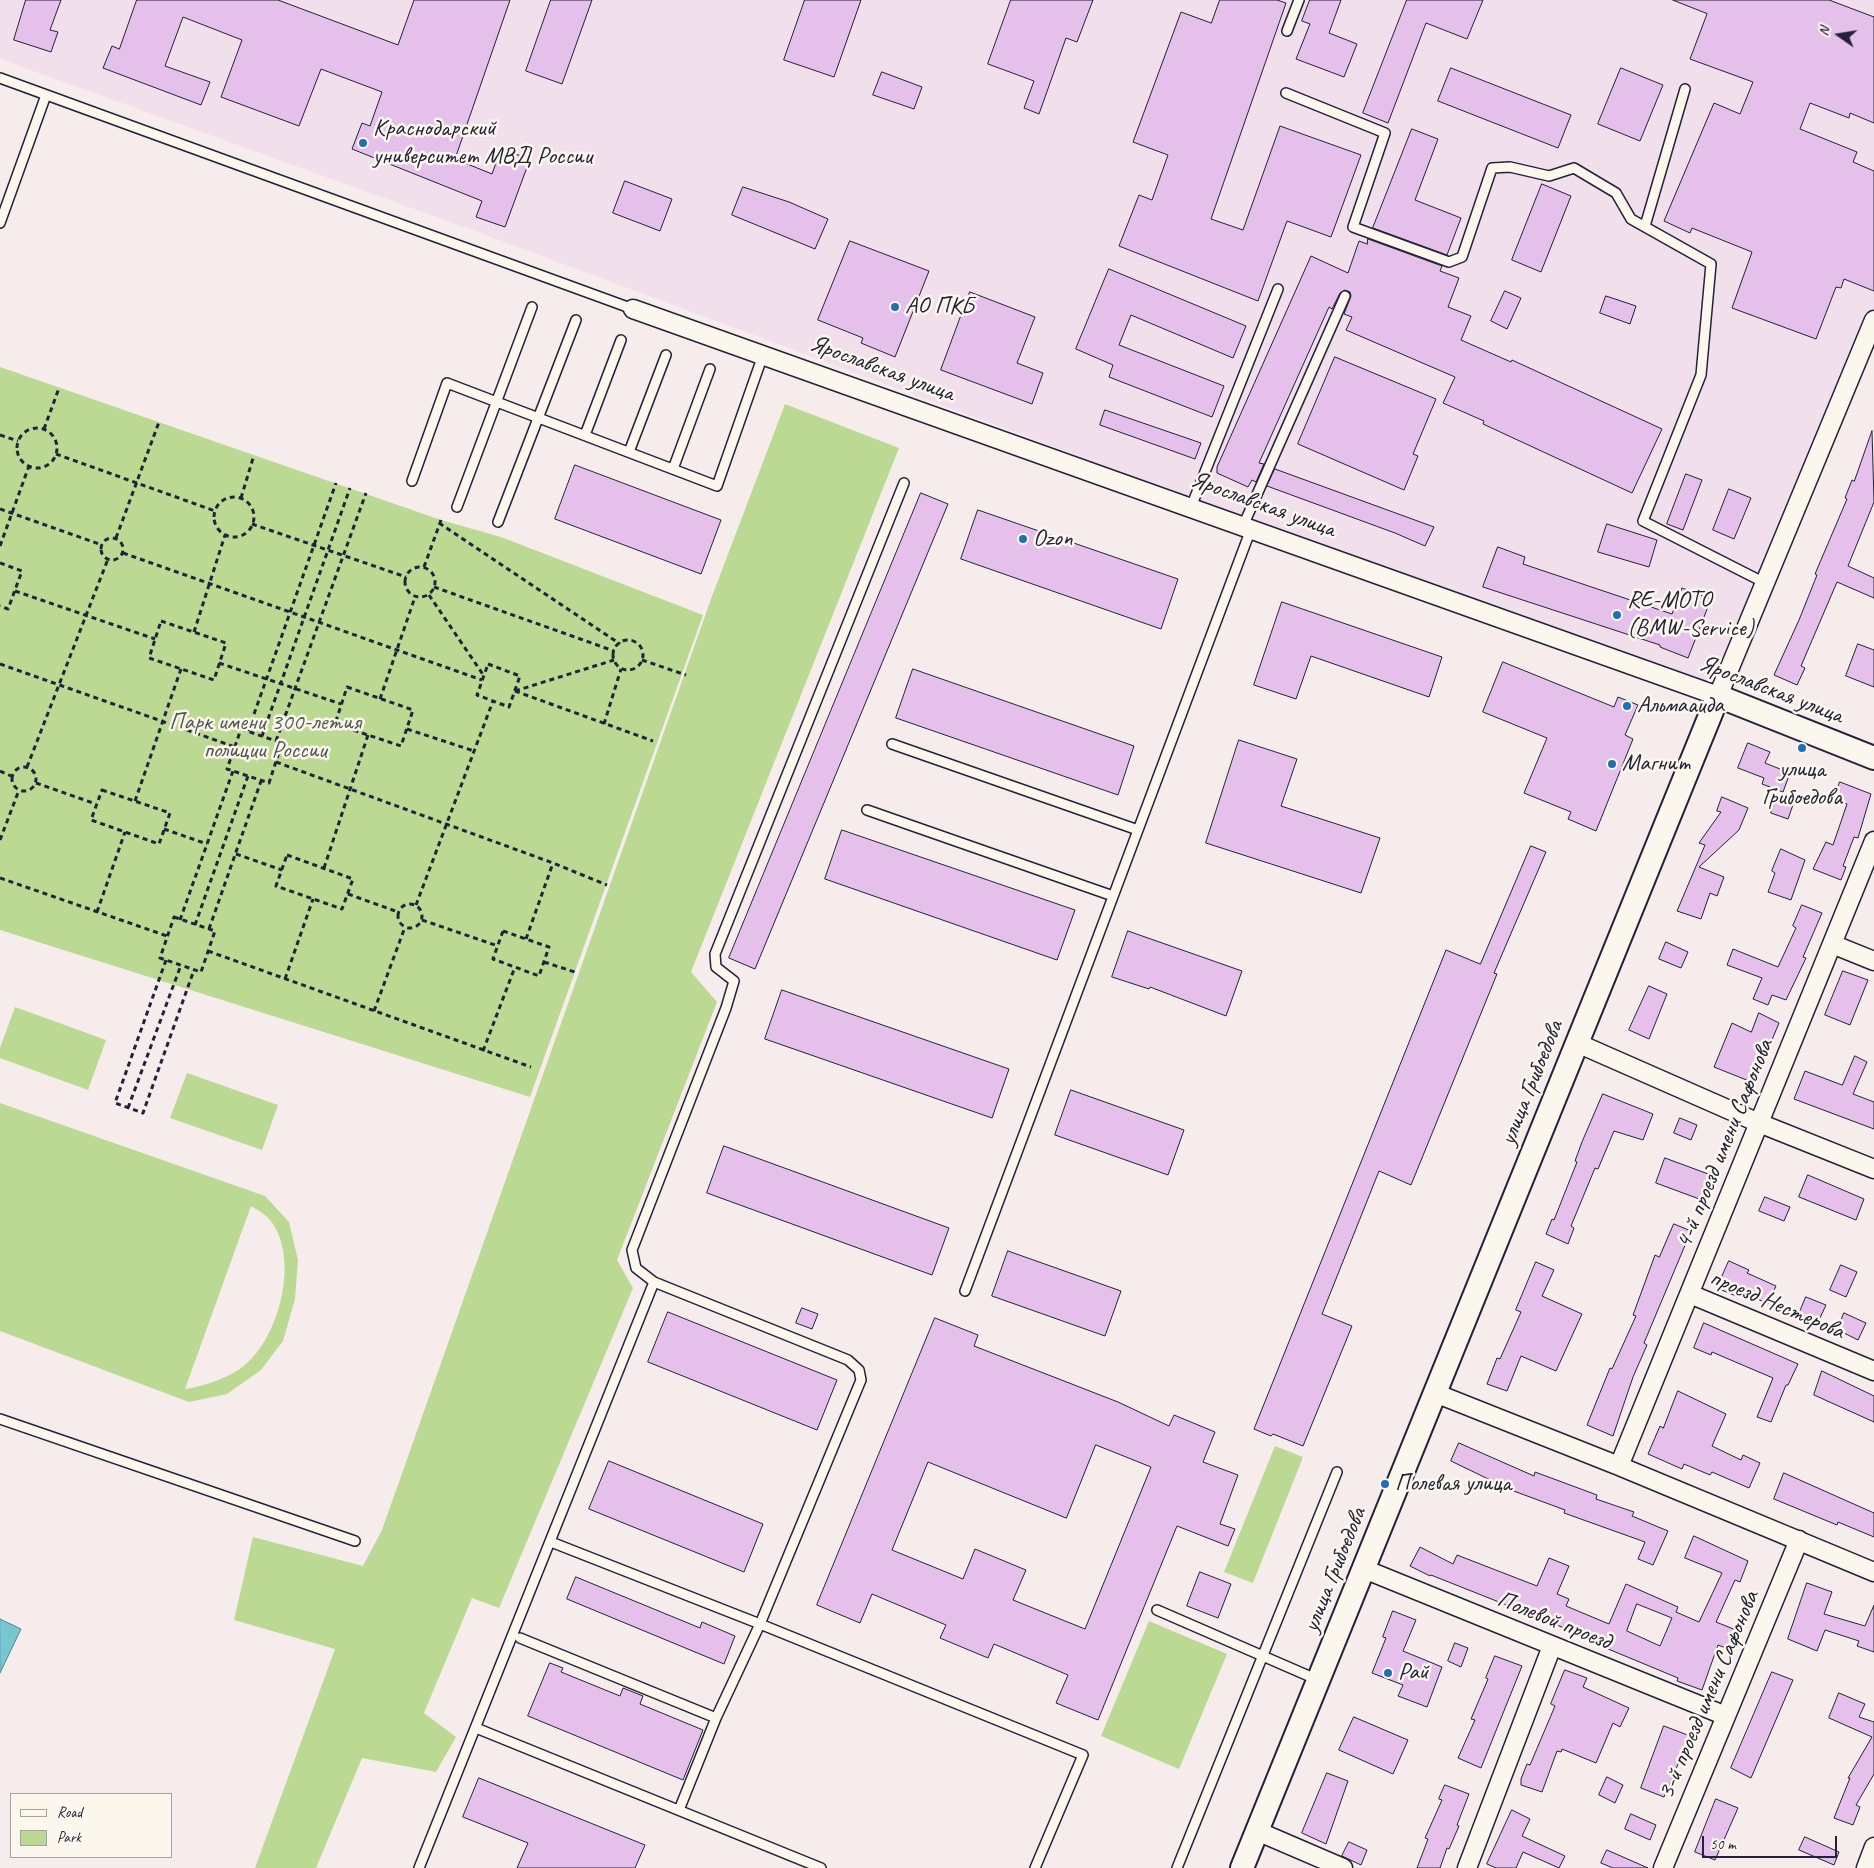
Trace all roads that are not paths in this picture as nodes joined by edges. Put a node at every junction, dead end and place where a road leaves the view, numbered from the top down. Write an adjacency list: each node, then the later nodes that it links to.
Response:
1 (1299, 0): 2 (lane)
2 (1287, 31)
3 (0, 78): 6 (lane)
4 (1685, 89): 8 (lane)
5 (1286, 93): 8 (lane)
6 (46, 95): 7 (lane); 12 (lane)
7 (0, 223)
8 (1645, 226): 31 (lane)
9 (1278, 289): 28 (lane)
10 (1345, 296): 30 (lane)
11 (532, 307): 20 (lane)
12 (632, 309): 18 (street, Ярославская улица)
13 (576, 320): 21 (lane)
14 (1874, 320): 16 (street, улица Грибоедова)
15 (621, 340): 22 (lane)
16 (1869, 350): 31 (street, улица Грибоедова)
17 (666, 354): 23 (lane)
18 (763, 355): 24 (lane); 28 (street, Ярославская улица)
19 (710, 370): 24 (lane)
20 (496, 402): 21 (lane); 25 (lane); 27 (lane)
21 (538, 418): 22 (lane); 29 (lane)
22 (584, 435): 23 (lane)
23 (629, 452): 24 (lane)
24 (672, 469)
25 (412, 481)
26 (904, 483): 44 (lane)
27 (457, 507)
28 (1190, 507): 30 (street, Ярославская улица)
29 (498, 522)
30 (1247, 527): 32 (street, Ярославская улица); 36 (lane)
31 (1765, 583): 32 (street, улица Грибоедова)
32 (1718, 696): 34 (street, Ярославская улица); 41 (street, улица Грибоедова)
33 (892, 744): 36 (lane)
34 (1874, 758)
35 (867, 810): 38 (lane)
36 (1138, 830): 38 (lane)
37 (1874, 841): 39 (street, 4-й проезд имени Сафонова)
38 (1113, 896): 45 (lane)
39 (1832, 944): 40 (street); 42 (street, 4-й проезд имени Сафонова)
40 (1874, 961)
41 (1577, 1043): 42 (street); 48 (street, улица Грибоедова)
42 (1759, 1123): 43 (street); 46 (street, 4-й проезд имени Сафонова)
43 (1874, 1169)
44 (654, 1282): 54 (lane); 58 (lane)
45 (964, 1291)
46 (1690, 1294): 47 (street, проезд Нестерова); 50 (street, 4-й проезд имени Сафонова)
47 (1874, 1371)
48 (1435, 1393): 50 (street); 55 (street, улица Грибоедова)
49 (0, 1419): 53 (lane)
50 (1619, 1466): 52 (street)
51 (1338, 1472): 61 (lane)
52 (1799, 1540): 56 (street); 63 (street, 3-й проезд имени Сафонова)
53 (355, 1541)
54 (551, 1542): 58 (lane); 65 (lane)
55 (1364, 1569): 60 (street, Полевой проезд); 62 (street, улица Грибоедова)
56 (1874, 1572)
57 (1157, 1610): 61 (lane)
58 (760, 1624): 64 (lane); 71 (lane)
59 (520, 1638): 64 (lane)
60 (1552, 1646): 63 (street, Полевой проезд); 75 (street)
61 (1263, 1656): 62 (lane); 72 (lane)
62 (1318, 1680): 67 (street, улица Грибоедова)
63 (1726, 1716): 76 (street, 3-й проезд имени Сафонова)
64 (716, 1718): 66 (lane)
65 (476, 1728): 66 (lane); 69 (lane)
66 (679, 1810): 70 (lane)
67 (1257, 1832): 73 (street, улица Грибоедова); 74 (street)
68 (1874, 1848): 77 (street)
69 (419, 1868)
70 (821, 1868)
71 (1035, 1868)
72 (1177, 1868)
73 (1242, 1868)
74 (1343, 1868)
75 (1467, 1868)
76 (1663, 1868)
77 (1866, 1868)

